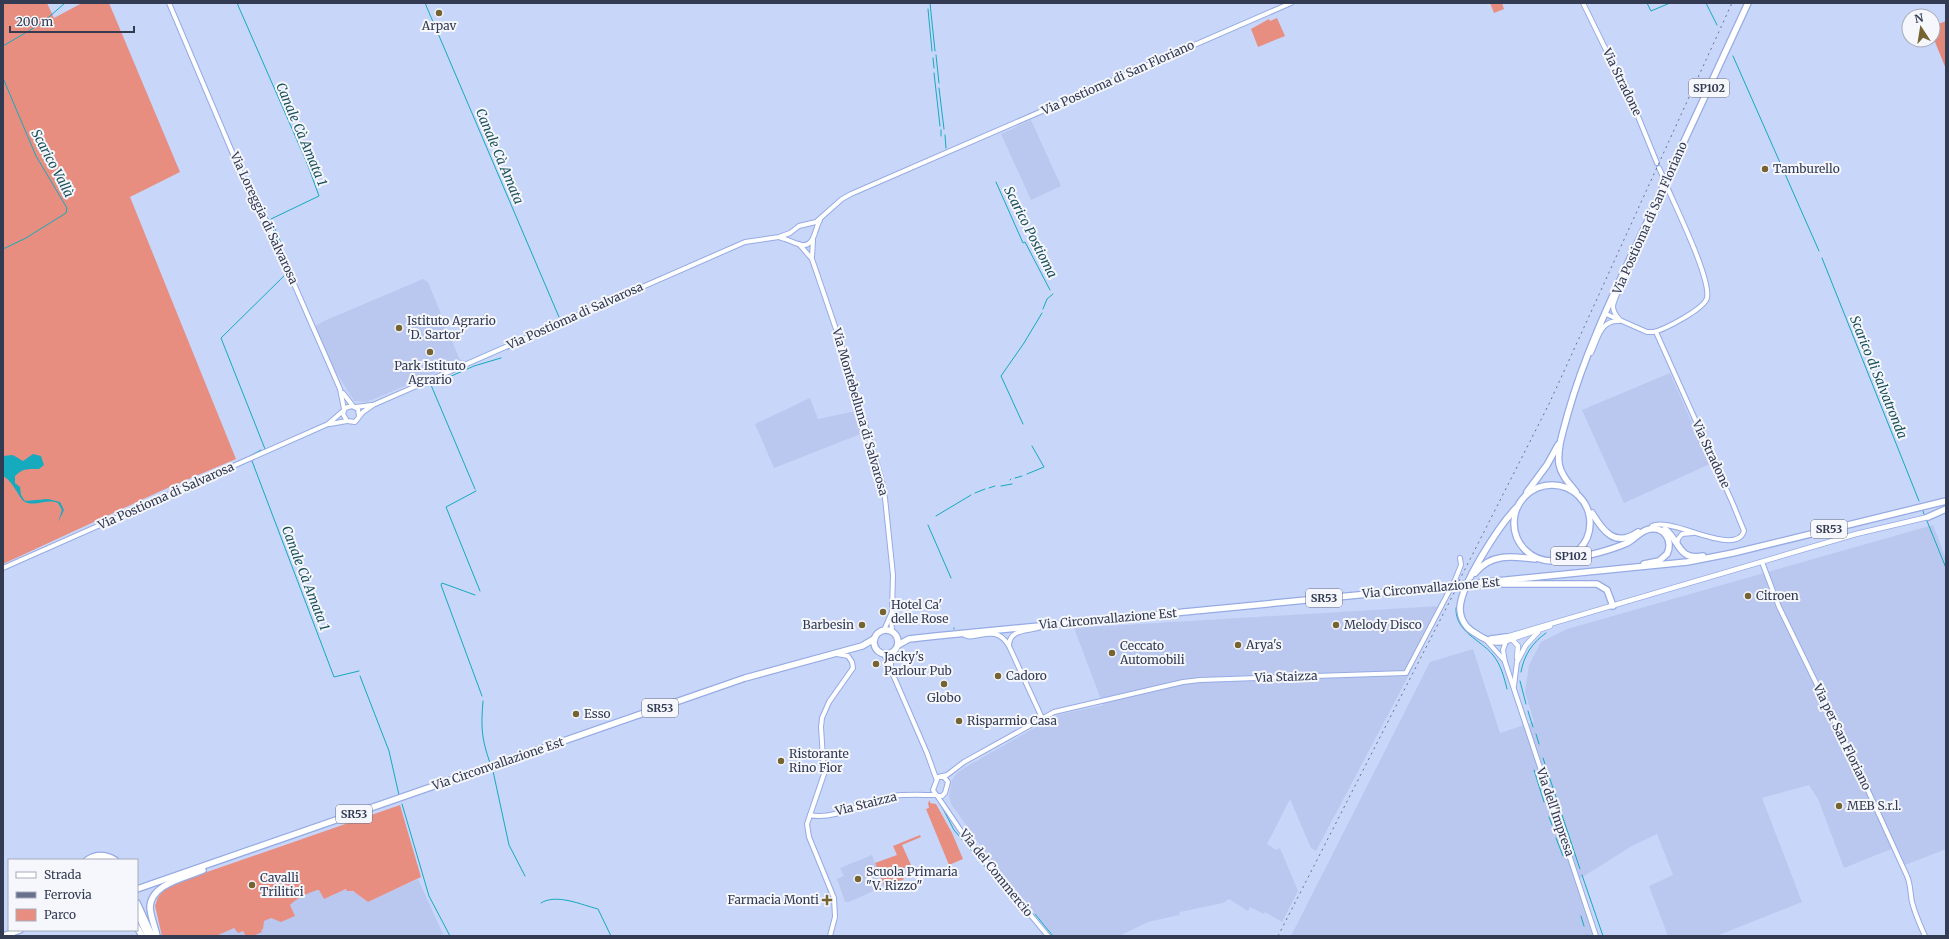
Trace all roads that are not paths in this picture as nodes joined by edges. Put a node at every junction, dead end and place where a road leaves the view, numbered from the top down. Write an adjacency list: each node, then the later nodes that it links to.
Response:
1 (169, 3): 22 (street, Via Loreggia di Salvarosa)
2 (1291, 3): 5 (street, Via Postioma di San Floriano)
3 (1583, 3): 6 (street, Via Stradone)
4 (1748, 3): 9 (main road, Via Postioma di San Floriano / SP102, bridge)
5 (944, 154): 10 (street, Via Postioma di Salvarosa)
6 (1657, 163)
7 (1659, 168): 8 (street)
8 (1664, 179)
9 (1665, 188): 17 (main road, Via Postioma di San Floriano / SP102); 20 (street)
10 (821, 219): 11 (street, Via Postioma di Salvarosa); 14 (street, Via Postioma di Salvarosa)
11 (805, 225): 12 (street, Via Postioma di Salvarosa); 14 (street)
12 (795, 230): 13 (street, Via Postioma di Salvarosa); 15 (street)
13 (779, 237): 15 (street, Via Postioma di Salvarosa); 23 (street, Via Postioma di Salvarosa)
14 (813, 237): 15 (street); 16 (street, Via Montebelluna di Salvarosa)
15 (797, 243): 16 (street, Via Montebelluna di Salvarosa)
16 (812, 259): 50 (street, Via Montebelluna di Salvarosa)
17 (1630, 260): 18 (main road, Via Postioma di San Floriano / SP102); 19 (street)
18 (1606, 314): 19 (street); 21 (main road, Via Postioma di San Floriano / SP102)
19 (1622, 321): 20 (street); 21 (street)
20 (1656, 332): 38 (street, Via Stradone)
21 (1582, 369): 29 (main road, Via Postioma di San Floriano / SP102)
22 (340, 389): 24 (street, Via Loreggia di Salvarosa); 25 (street, Via Loreggia di Salvarosa)
23 (373, 405): 24 (street, Via Postioma di Salvarosa); 26 (street, Via Postioma di Salvarosa)
24 (354, 406): 25 (street); 26 (street)
25 (344, 411): 27 (street); 28 (street, Via Postioma di Salvarosa)
26 (360, 416): 27 (street)
27 (347, 421): 28 (street, Via Postioma di Salvarosa)
28 (328, 424): 45 (street, Via Postioma di Salvarosa)
29 (1562, 437): 30 (main road, Via Postioma di San Floriano / SP102); 31 (main road, Via Postioma di San Floriano / SP102)
30 (1576, 492): 31 (main road, Via Postioma di San Floriano / SP102); 34 (main road, Via Postioma di San Floriano / SP102)
31 (1522, 499): 33 (main road, Via Postioma di San Floriano / SP102)
32 (1946, 501): 40 (main road, Via Circonvallazione Est / SR53)
33 (1519, 504): 43 (main road, Via Postioma di San Floriano / SP102); 47 (main road)
34 (1588, 508): 37 (main road, Via Postioma di San Floriano); 42 (main road, SP102)
35 (1946, 510): 36 (main road)
36 (1928, 517): 44 (main road)
37 (1652, 526): 38 (street, Via Stradone); 39 (main road)
38 (1699, 534): 39 (street)
39 (1677, 546): 40 (main road)
40 (1735, 553): 46 (main road, Via Circonvallazione Est / SR53)
41 (1460, 558): 72 (street, Via Staizza)
42 (1563, 559): 43 (main road, SP102); 46 (main road)
43 (1541, 560): 47 (main road)
44 (1762, 562): 49 (main road); 100 (street, Via per San Floriano)
45 (3, 568)
46 (1611, 571): 48 (main road, Via Circonvallazione Est / SR53)
47 (1469, 581): 57 (main road)
48 (1480, 583): 49 (main road); 52 (main road, Via Circonvallazione Est / SR53, bridge)
49 (1613, 606): 51 (main road)
50 (891, 616): 54 (street); 55 (street, Via Montebelluna di Salvarosa)
51 (1557, 623): 53 (main road); 53 (main road)
52 (1046, 625): 56 (main road, Via Circonvallazione Est / SR53); 64 (street)
53 (1541, 628): 60 (main road); 69 (main road)
54 (884, 630): 55 (main road); 58 (main road)
55 (893, 633): 59 (main road); 61 (main road)
56 (961, 633): 59 (main road, Via Circonvallazione Est); 64 (street)
57 (1484, 638): 60 (main road); 68 (street, Via dell'Impresa)
58 (874, 639): 62 (main road); 63 (main road)
59 (909, 639): 61 (main road)
60 (1509, 639): 68 (street, Via dell'Impresa); 69 (main road)
61 (898, 645): 65 (main road)
62 (862, 646): 63 (main road); 66 (main road, Via Circonvallazione Est)
63 (874, 646): 67 (main road)
64 (1009, 646): 72 (street)
65 (891, 653): 67 (main road); 70 (street)
66 (828, 654): 83 (street); 86 (main road, Via Circonvallazione Est / SR53)
67 (884, 654): 70 (street)
68 (1505, 662): 71 (street, Via dell'Impresa)
69 (1517, 662): 71 (street, Via dell'Impresa)
70 (890, 670): 73 (street)
71 (1514, 689): 99 (street, Via dell'Impresa)
72 (1042, 718): 74 (street, Via Staizza)
73 (933, 768): 75 (street); 76 (street)
74 (951, 772): 75 (street, Via Staizza); 77 (street)
75 (942, 776): 76 (street); 77 (street)
76 (936, 779): 78 (street)
77 (948, 782): 79 (street)
78 (934, 786): 80 (street); 81 (street)
79 (945, 793): 81 (street); 82 (street, Via del Commercio)
80 (923, 796): 81 (street, Via Staizza); 83 (street, Via Staizza)
81 (937, 796): 82 (street, Via del Commercio)
82 (947, 807): 98 (street, Via del Commercio)
83 (810, 815): 97 (street)
84 (89, 859): 85 (main road)
85 (112, 859)
86 (220, 860): 87 (main road, Via Circonvallazione Est / SR53); 96 (main road)
87 (178, 875): 88 (main road); 89 (main road, Via Circonvallazione Est / SR53)
88 (138, 886)
89 (138, 889)
90 (138, 905): 95 (main road)
91 (138, 914): 94 (main road)
92 (16, 931): 93 (main road)
93 (3, 936)
94 (148, 936)
95 (152, 936)
96 (157, 936)
97 (830, 936)
98 (1048, 936)
99 (1596, 936)
100 (1926, 936)

